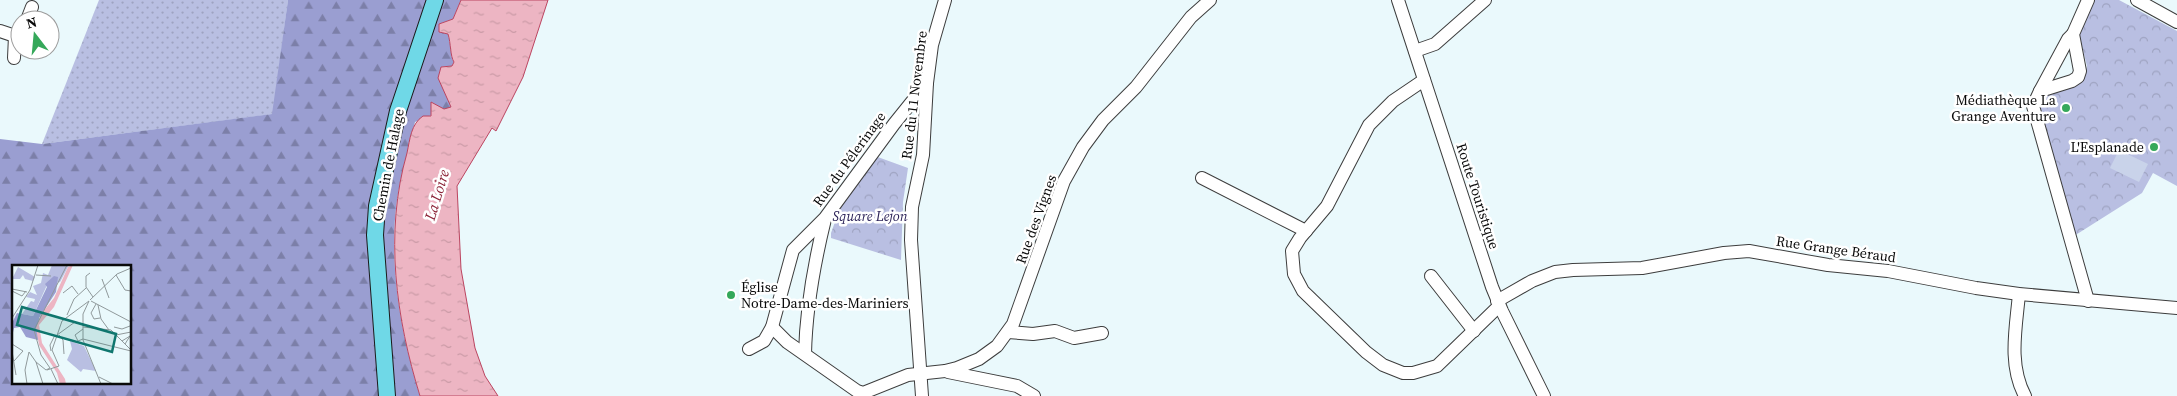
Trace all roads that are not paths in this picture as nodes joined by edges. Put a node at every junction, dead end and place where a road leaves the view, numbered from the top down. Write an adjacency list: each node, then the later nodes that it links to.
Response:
1 (435, 0): 34 (main road, Chemin de Halage)
2 (945, 0): 14 (street, Rue du 11 Novembre)
3 (1210, 0): 26 (street, Rue des Vignes)
4 (1485, 0): 12 (street)
5 (2088, 0): 11 (street)
6 (2137, 0): 10 (street)
7 (1397, 3): 12 (street, Route Touristique)
8 (32, 7): 9 (street)
9 (31, 10)
10 (2177, 21)
11 (2073, 34): 15 (street); 15 (street)
12 (1415, 51): 13 (street, Route Touristique)
13 (1424, 80): 18 (street, Rue Grange Béraud); 22 (street, Route Touristique)
14 (927, 83): 17 (street, Rue du Pélerinage); 31 (street, Rue du 11 Novembre)
15 (2040, 91): 21 (street)
16 (1202, 178): 18 (street)
17 (825, 218): 24 (street, Rue du Pélerinage); 29 (street)
18 (1306, 231): 25 (street, Rue Grange Béraud)
19 (1430, 276): 25 (street)
20 (2019, 294): 21 (street, Rue Grange Béraud); 22 (street, Rue Grange Béraud); 38 (street)
21 (2088, 301): 23 (street, Rue Grange Béraud)
22 (1498, 303): 25 (street, Rue Grange Béraud); 37 (street, Route Touristique)
23 (2177, 308)
24 (772, 327): 28 (street); 29 (street)
25 (1474, 331)
26 (1008, 332): 27 (street); 30 (street, Rue des Vignes)
27 (1102, 333)
28 (749, 349)
29 (805, 354): 33 (street)
30 (946, 371): 31 (street, Rue des Vignes); 32 (street)
31 (919, 374): 33 (street, Rue des Vignes); 35 (street, Rue du 11 Novembre)
32 (1011, 390): 36 (street)
33 (863, 394)
34 (387, 396)
35 (922, 396)
36 (1034, 396)
37 (1544, 396)
38 (2025, 396)

